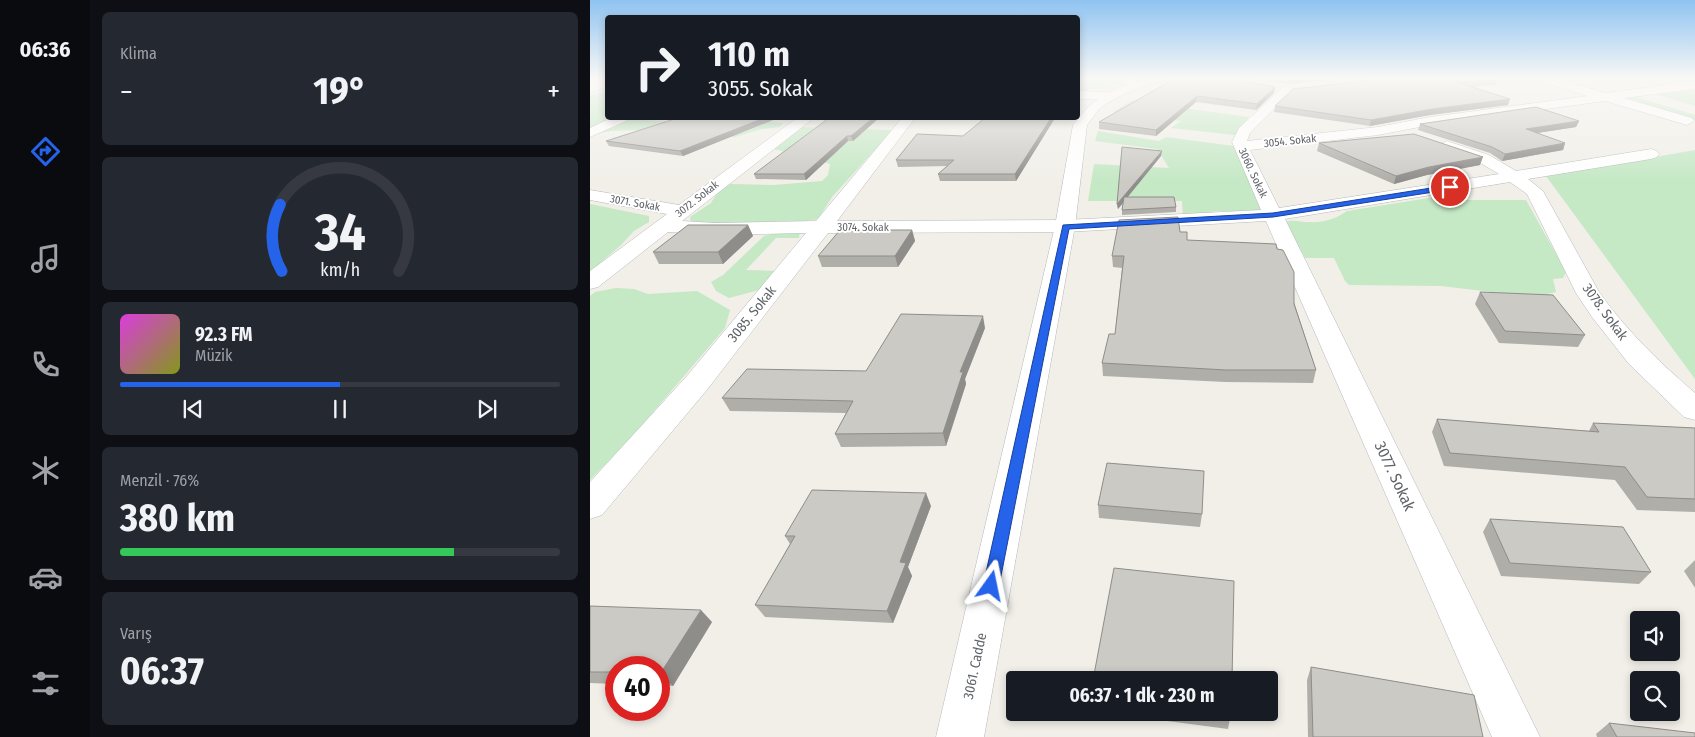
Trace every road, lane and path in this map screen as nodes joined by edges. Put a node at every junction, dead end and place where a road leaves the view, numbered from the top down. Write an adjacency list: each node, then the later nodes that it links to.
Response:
1 (1088, 113): 18 (street, 3061. Cadde)
2 (1264, 113): 11 (street, 3060. Sokak)
3 (1486, 113): 9 (street, 3054. Sokak)
4 (1661, 113): 8 (street)
5 (617, 120): 10 (street)
6 (802, 120): 15 (street, 3072. Sokak)
7 (907, 120): 19 (street, 3085. Sokak)
8 (1687, 121)
9 (1394, 128): 11 (street, 3054. Sokak); 13 (street, 3078. Sokak)
10 (590, 133)
11 (1241, 146): 16 (street, 3060. Sokak)
12 (1651, 154): 13 (street, 3074. Sokak)
13 (1516, 177): 16 (street, 3074. Sokak); 21 (street, 3078. Sokak)
14 (590, 195): 15 (street, 3071. Sokak)
15 (681, 211): 17 (street, 3072. Sokak)
16 (1273, 215): 18 (street, 3074. Sokak); 26 (street, 3077. Sokak)
17 (662, 226): 19 (street, 3074. Sokak); 20 (street, 3072. Sokak)
18 (1065, 226): 19 (street, 3074. Sokak); 25 (street, 3061. Cadde)
19 (821, 227): 24 (street, 3085. Sokak)
20 (590, 282)
21 (1658, 376): 22 (street); 23 (street, 3078. Sokak)
22 (1695, 390)
23 (1695, 410)
24 (590, 505)
25 (960, 737)
26 (1516, 737)

